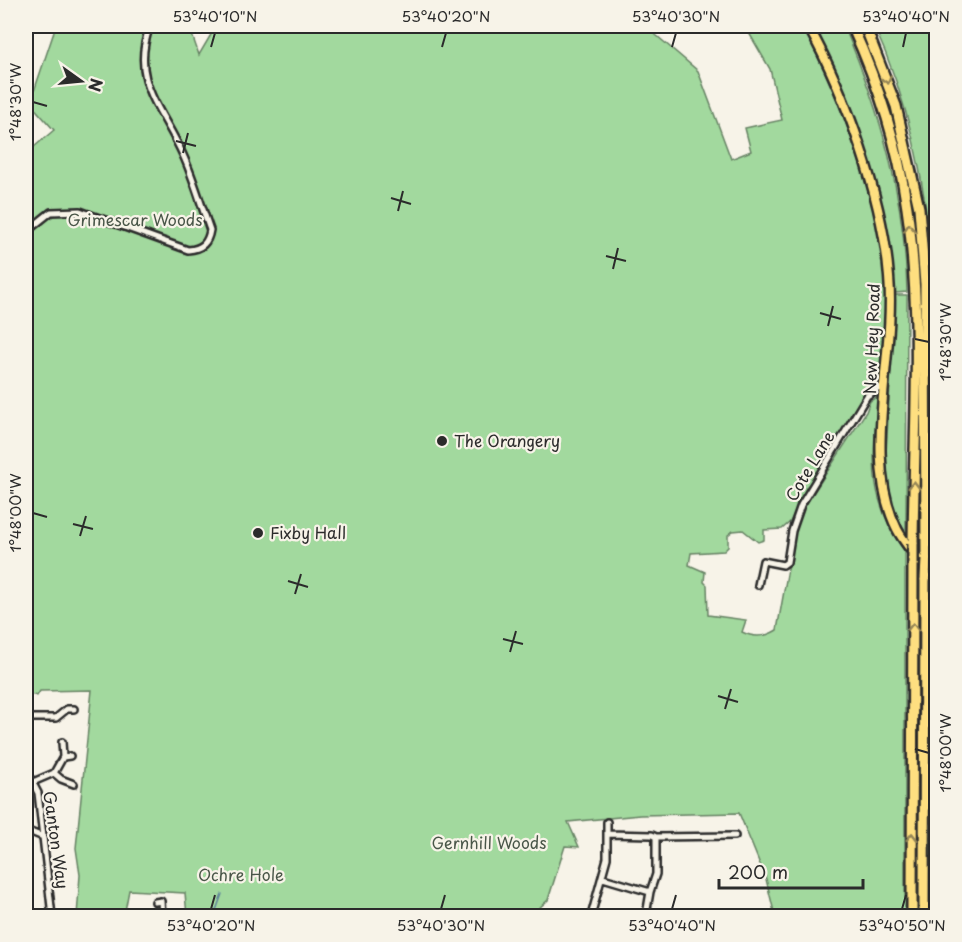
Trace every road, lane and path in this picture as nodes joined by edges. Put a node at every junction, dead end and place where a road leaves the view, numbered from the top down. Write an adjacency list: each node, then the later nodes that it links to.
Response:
1 (150, 26): 5 (street)
2 (808, 26): 6 (main road, New Hey Road)
3 (852, 26): 31 (highway, one-way to 3, bridge)
4 (865, 26): 32 (highway, one-way to 32, bridge)
5 (26, 232)
6 (885, 384): 7 (main road, New Hey Road); 8 (street, Cote Lane)
7 (936, 580)
8 (758, 585)
9 (74, 709): 10 (street)
10 (26, 718)
11 (62, 742): 13 (street)
12 (70, 756): 13 (street)
13 (63, 757): 15 (street)
14 (26, 770): 16 (street, Ganton Way)
15 (54, 773): 16 (street); 17 (street)
16 (33, 782): 22 (street, Ganton Way)
17 (74, 784)
18 (607, 822): 20 (street)
19 (26, 830): 22 (street)
20 (607, 834): 23 (street); 24 (street)
21 (735, 836): 23 (street)
22 (43, 837): 27 (street, Ganton Way)
23 (656, 837): 25 (street)
24 (603, 878): 25 (street); 29 (street)
25 (650, 892): 30 (street)
26 (156, 902): 28 (street)
27 (52, 916)
28 (162, 916)
29 (591, 916)
30 (648, 916)
31 (912, 916)
32 (924, 916)

